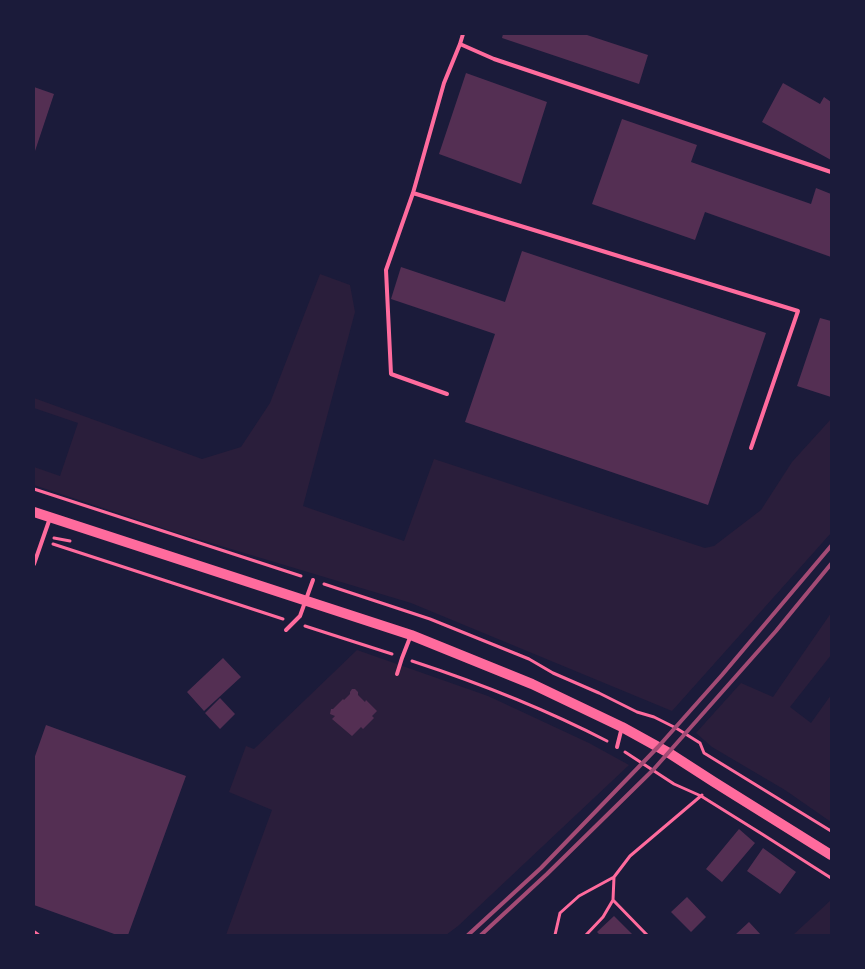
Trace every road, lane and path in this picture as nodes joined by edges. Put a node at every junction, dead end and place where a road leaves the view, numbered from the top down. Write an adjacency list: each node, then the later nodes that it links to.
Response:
1 (463, 34): 2 (lane)
2 (460, 44): 3 (lane); 4 (lane)
3 (831, 172)
4 (414, 192): 5 (lane); 6 (lane)
5 (447, 394)
6 (751, 448)
7 (34, 489): 12 (path)
8 (34, 512): 10 (main road)
9 (34, 516): 10 (main road)
10 (50, 518): 11 (lane); 13 (main road)
11 (34, 564)
12 (313, 580): 13 (lane); 22 (path)
13 (305, 601): 14 (lane); 15 (main road)
14 (286, 630)
15 (411, 636): 16 (lane); 18 (main road)
16 (397, 674)
17 (530, 705): 19 (path)
18 (622, 727): 19 (lane); 20 (main road)
19 (617, 747): 21 (path)
20 (714, 782): 21 (path); 23 (main road)
21 (701, 796): 24 (path); 25 (path)
22 (831, 831)
23 (831, 855)
24 (614, 876): 26 (path); 29 (path)
25 (831, 878)
26 (613, 900): 30 (path); 31 (path)
27 (34, 932): 28 (lane)
28 (38, 935)
29 (555, 935)
30 (586, 935)
31 (646, 935)

